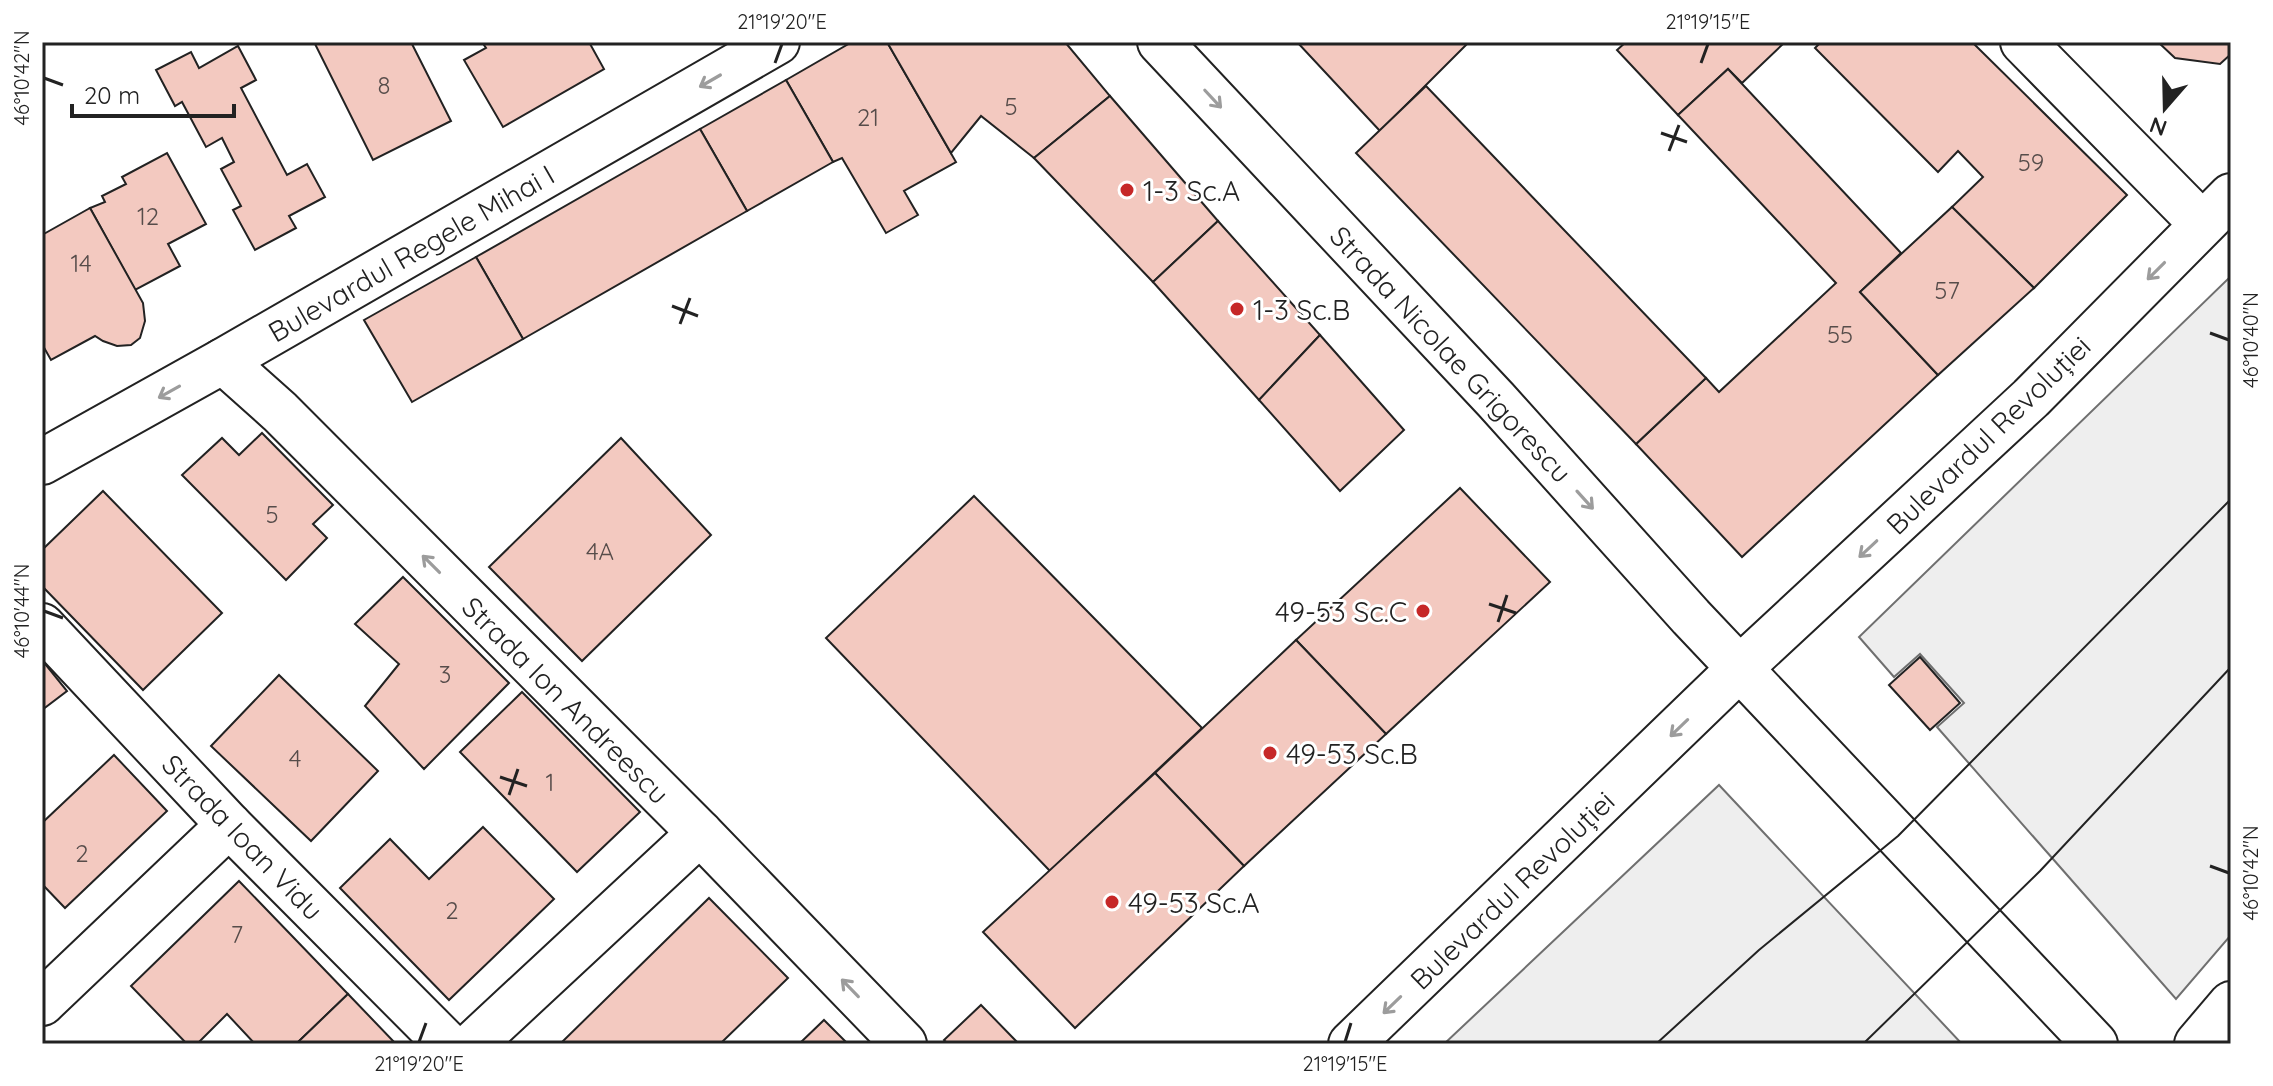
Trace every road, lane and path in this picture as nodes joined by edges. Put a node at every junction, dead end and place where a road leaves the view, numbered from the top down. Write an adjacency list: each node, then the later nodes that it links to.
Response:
1 (777, 42): 5 (main road, Bulevardul Regele Mihai I, one-way to 5)
2 (1160, 42): 8 (main road, Strada Nicolae Grigorescu, one-way to 8)
3 (2023, 42): 4 (main road)
4 (2216, 210): 8 (main road, Bulevardul Revoluției, one-way to 8)
5 (223, 361): 6 (main road, Bulevardul Regele Mihai I, one-way to 6); 10 (main road, Strada Ion Andreescu, one-way to 5)
6 (42, 462)
7 (42, 626): 9 (main road, Strada Ioan Vidu)
8 (1740, 668): 16 (main road, Bulevardul Revoluției, one-way to 16); 17 (main road)
9 (229, 825): 11 (main road); 13 (main road, Strada Ioan Vidu)
10 (700, 833): 14 (main road); 15 (main road, Strada Ion Andreescu, one-way to 10)
11 (42, 1003)
12 (2231, 1004): 18 (main road)
13 (447, 1044)
14 (473, 1044)
15 (904, 1044)
16 (1351, 1044)
17 (2095, 1044)
18 (2197, 1044)

